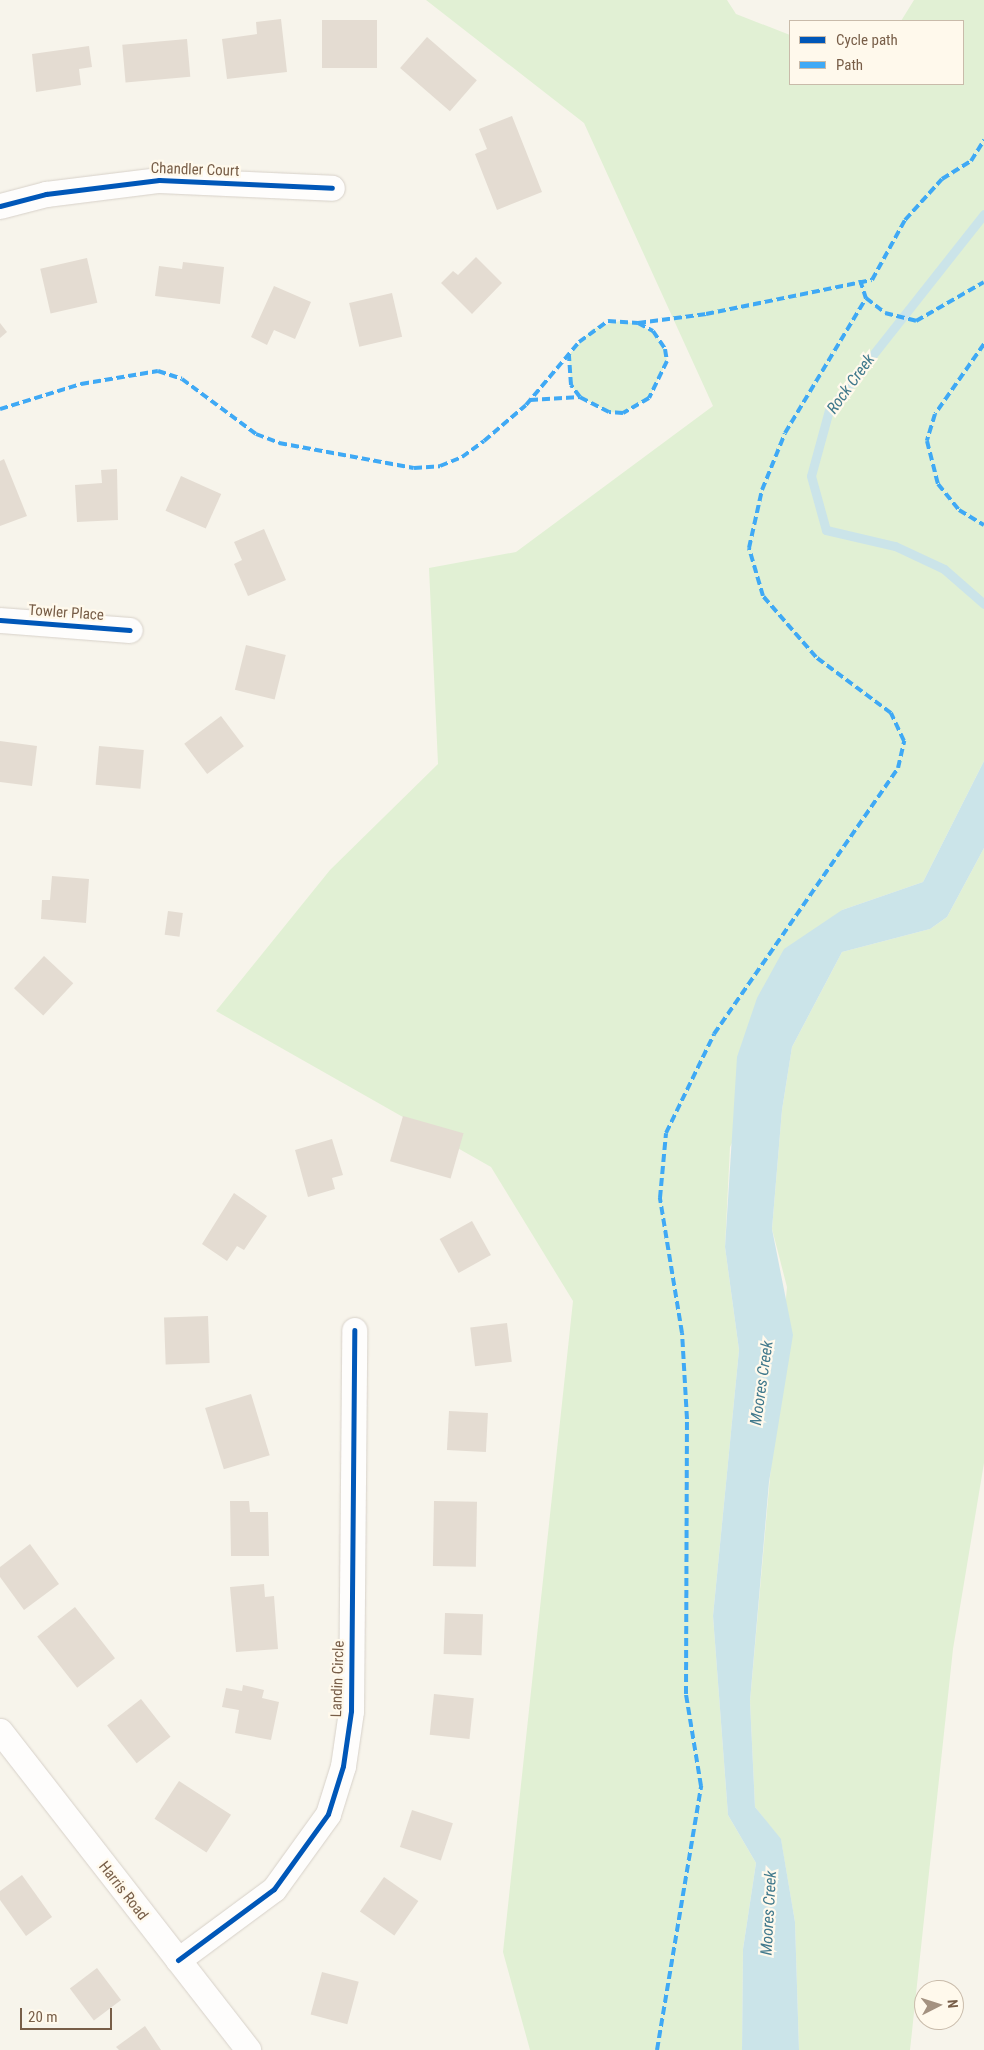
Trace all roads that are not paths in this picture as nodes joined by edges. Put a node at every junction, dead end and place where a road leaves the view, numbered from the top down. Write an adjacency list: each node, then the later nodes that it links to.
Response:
1 (332, 188): 2 (street, Chandler Court)
2 (0, 206)
3 (0, 620): 4 (street, Towler Place)
4 (130, 630)
5 (354, 1330): 7 (street, Landin Circle)
6 (0, 1731): 7 (street, Harris Road)
7 (178, 1960): 8 (street, Harris Road)
8 (248, 2050)

